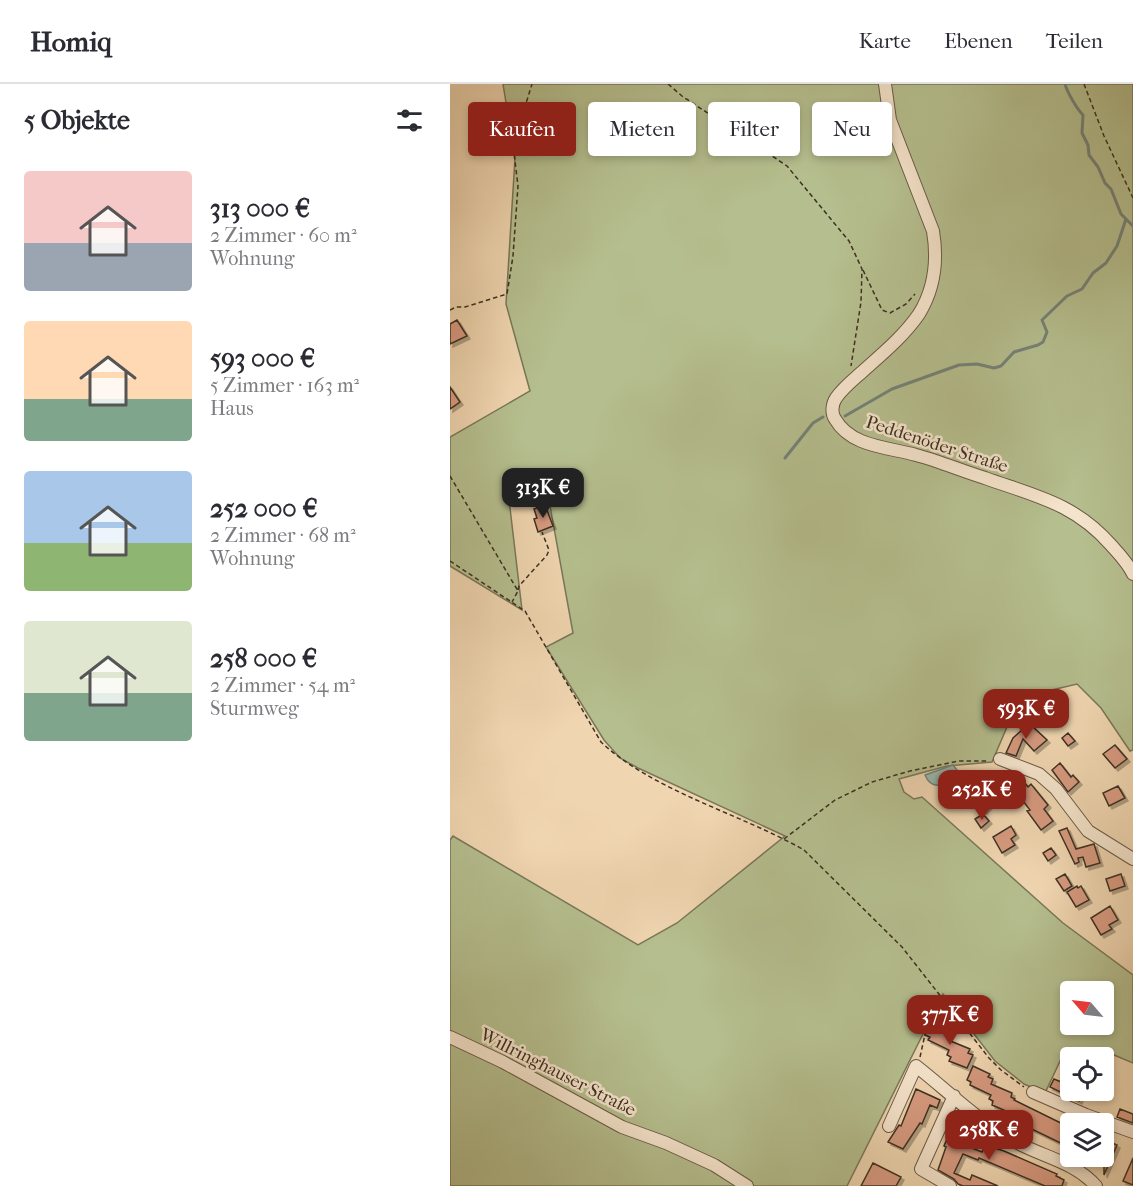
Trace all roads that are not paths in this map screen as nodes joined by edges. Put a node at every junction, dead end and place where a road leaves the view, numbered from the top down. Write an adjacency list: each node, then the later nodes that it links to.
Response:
1 (885, 84): 2 (street, Peddenöder Straße)
2 (1133, 574)
3 (1000, 759): 4 (street)
4 (1133, 859)
5 (450, 1037): 10 (street, Willringhauser Straße)
6 (1033, 1092): 9 (street)
7 (954, 1096): 8 (street); 11 (street); 12 (street)
8 (889, 1126)
9 (1133, 1132)
10 (747, 1186)
11 (950, 1186)
12 (1096, 1186)

